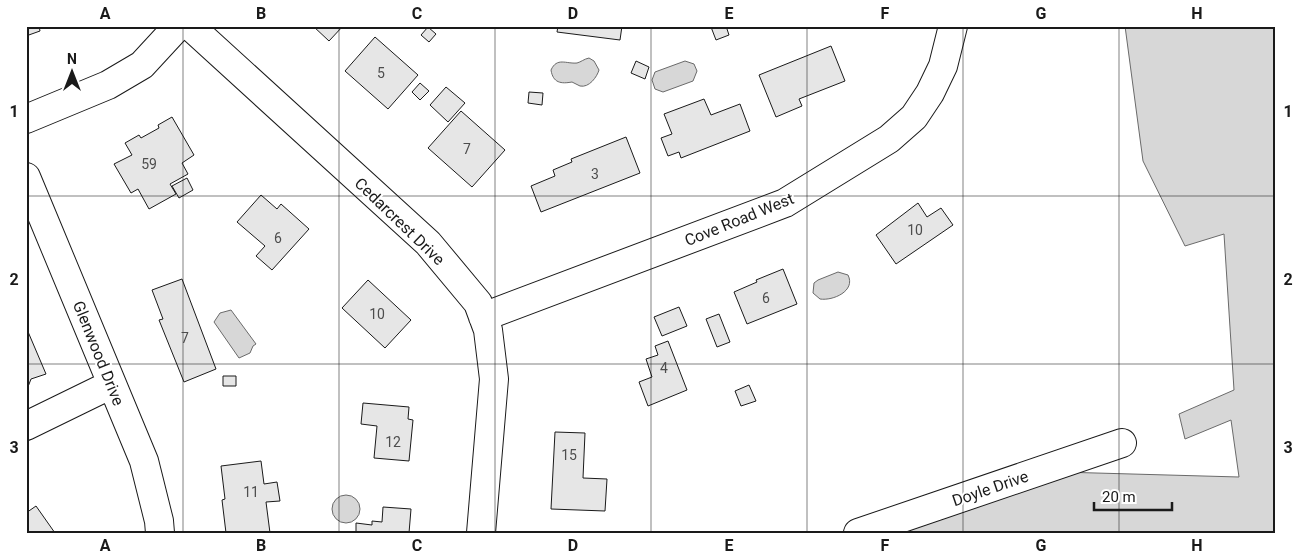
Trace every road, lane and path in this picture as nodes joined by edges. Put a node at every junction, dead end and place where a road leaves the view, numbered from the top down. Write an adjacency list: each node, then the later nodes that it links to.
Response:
1 (178, 26): 4 (street)
2 (190, 26): 6 (street, Cedarcrest Drive)
3 (953, 26): 6 (street, Cove Road West)
4 (26, 119)
5 (26, 177): 7 (street, Glenwood Drive)
6 (483, 317): 11 (street, Cedarcrest Drive)
7 (112, 384): 8 (street); 10 (street, Glenwood Drive)
8 (26, 426)
9 (1122, 443): 12 (street, Doyle Drive)
10 (160, 533)
11 (481, 533)
12 (858, 533)

